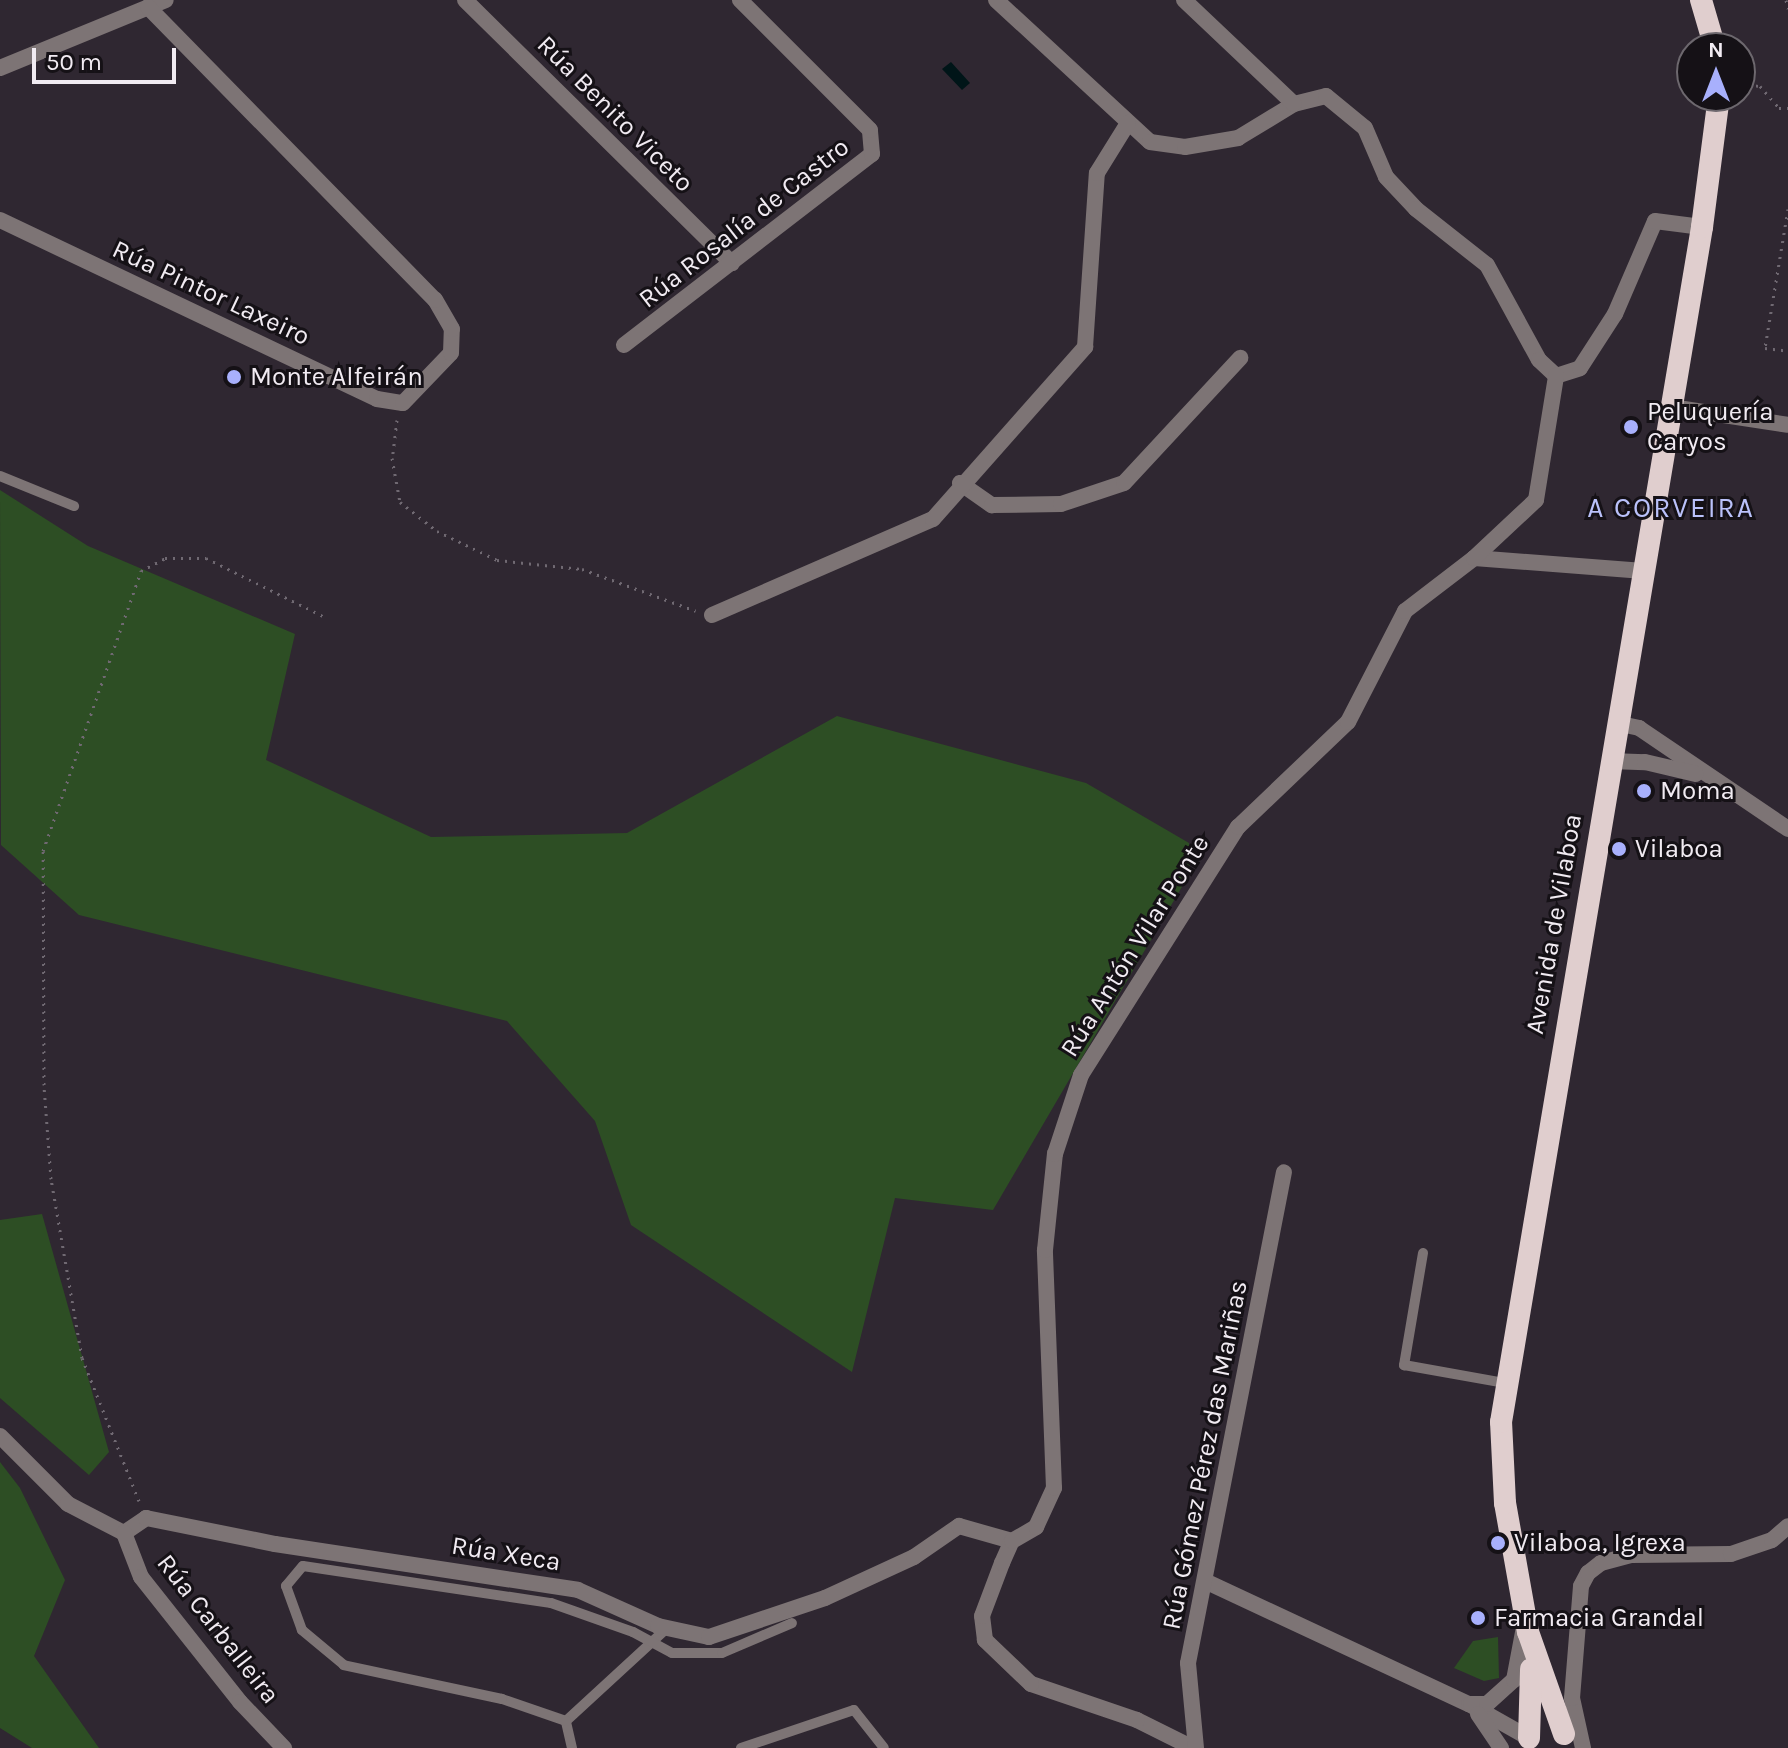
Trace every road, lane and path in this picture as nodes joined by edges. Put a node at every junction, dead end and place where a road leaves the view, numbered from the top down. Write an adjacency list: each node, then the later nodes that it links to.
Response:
1 (166, 0): 8 (street)
2 (465, 0): 21 (street, Rúa Benito Viceto)
3 (740, 0): 21 (street, Rúa Rosalía de Castro)
4 (996, 0): 16 (street)
5 (1184, 0): 13 (street)
6 (1701, 0): 10 (highway)
7 (1786, 0): 9 (path)
8 (148, 7): 11 (street); 26 (street)
9 (1788, 9)
10 (1710, 32)
11 (0, 68)
12 (1756, 85): 14 (path)
13 (1294, 104): 16 (street); 25 (street)
14 (1788, 108)
15 (1717, 112): 19 (highway, Avenida de Vilaboa)
16 (1128, 123): 30 (street)
17 (1788, 209): 20 (path)
18 (0, 220): 26 (street, Rúa Pintor Laxeiro)
19 (1702, 227): 25 (street); 27 (highway, Avenida de Vilaboa)
20 (1786, 239): 23 (path)
21 (732, 263): 22 (street, Rúa Rosalía de Castro)
22 (624, 345)
23 (1788, 351)
24 (1240, 358): 30 (street)
25 (1556, 376): 32 (street, Rúa Antón Vilar Ponte)
26 (403, 403): 34 (path)
27 (1671, 407): 28 (street); 33 (highway, Avenida de Vilaboa)
28 (1788, 425)
29 (0, 476): 31 (lane)
30 (960, 483): 34 (street)
31 (74, 506)
32 (1474, 558): 33 (street); 49 (street, Rúa Antón Vilar Ponte)
33 (1644, 571): 36 (highway, Avenida de Vilaboa)
34 (712, 615)
35 (323, 616): 46 (path)
36 (1616, 723): 37 (street); 38 (highway, Avenida de Vilaboa)
37 (1655, 739): 39 (street); 40 (street)
38 (1610, 761): 39 (street); 44 (highway, Avenida de Vilaboa)
39 (1645, 762): 40 (street)
40 (1720, 783): 41 (street)
41 (1788, 829)
42 (1284, 1172): 50 (street, Rúa Gómez Pérez das Mariñas)
43 (1423, 1253): 44 (lane)
44 (1505, 1383): 52 (highway, Avenida de Vilaboa)
45 (0, 1436): 48 (street)
46 (146, 1518): 48 (street); 53 (street, Rúa Xeca)
47 (1788, 1526): 58 (street)
48 (124, 1533): 59 (street, Rúa Carballeira)
49 (1012, 1541): 53 (street, Rúa Xeca); 63 (street, Rúa Antón Vilar Ponte)
50 (1207, 1582): 55 (street); 63 (street, Rúa Gómez Pérez das Mariñas)
51 (792, 1623): 54 (lane)
52 (1527, 1626): 55 (street); 57 (highway, Avenida de Vilaboa); 58 (highway, Avenida de Vilaboa)
53 (667, 1628): 54 (lane)
54 (652, 1646): 56 (lane); 56 (lane)
55 (1469, 1704): 57 (street); 64 (street)
56 (566, 1721): 60 (lane)
57 (1523, 1743): 58 (highway)
58 (1577, 1743)
59 (284, 1748)
60 (572, 1748)
61 (741, 1748): 62 (lane)
62 (884, 1748)
63 (1194, 1748)
64 (1501, 1748)

